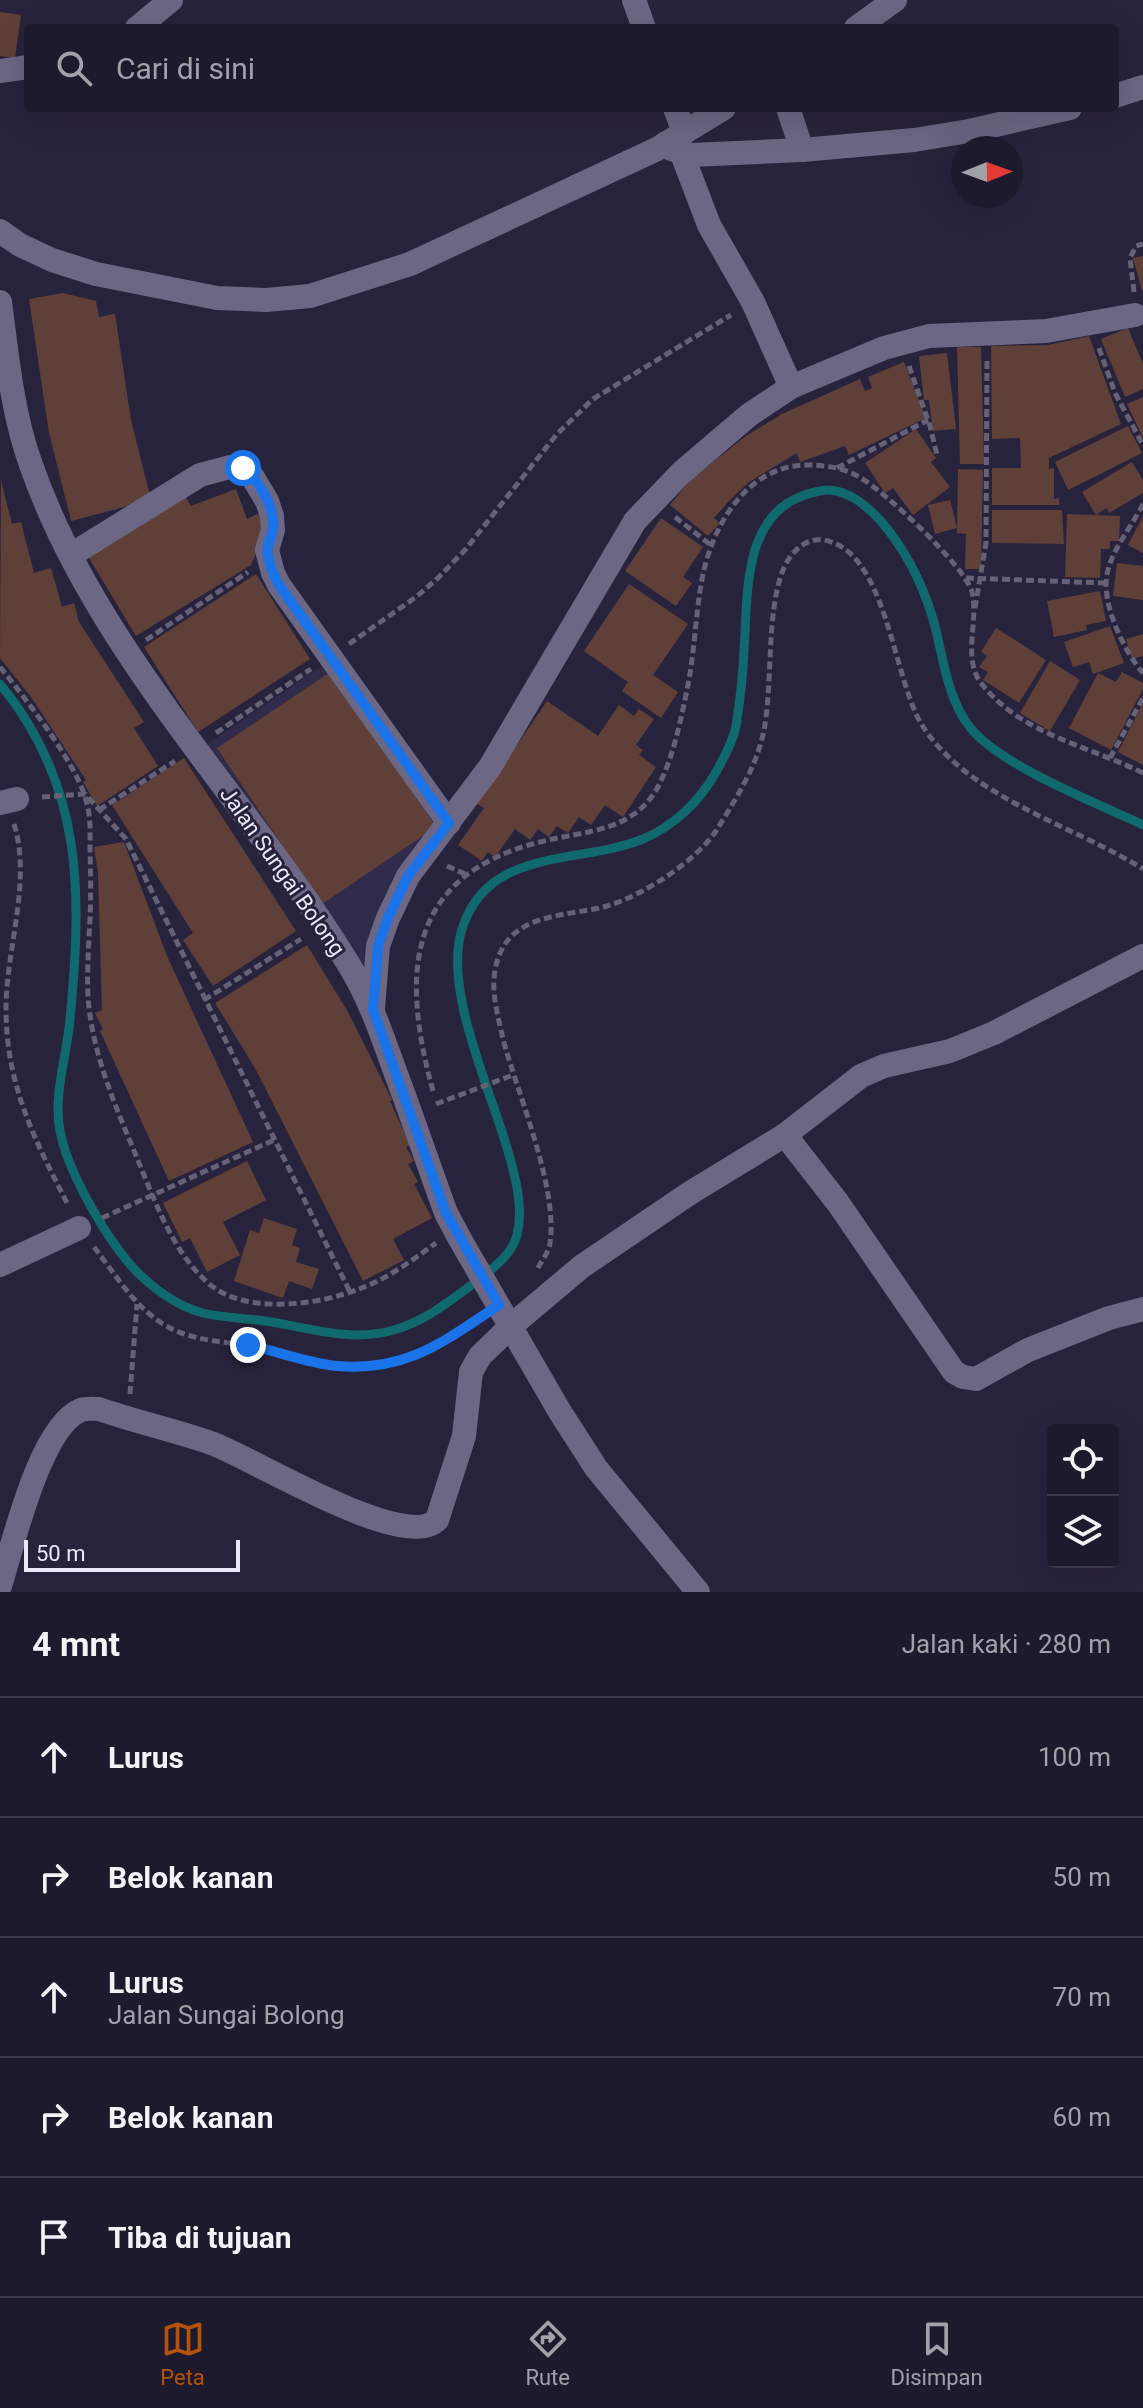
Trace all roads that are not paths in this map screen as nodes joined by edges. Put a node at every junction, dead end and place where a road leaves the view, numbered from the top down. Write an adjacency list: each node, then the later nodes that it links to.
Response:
1 (171, 0): 4 (street)
2 (634, 0): 5 (street)
3 (895, 0): 6 (street)
4 (142, 24)
5 (643, 24)
6 (862, 24)
7 (24, 68): 8 (street)
8 (0, 71)
9 (1143, 87): 10 (street)
10 (1119, 95)
11 (675, 112): 15 (street)
12 (719, 112): 15 (street)
13 (789, 112): 16 (street)
14 (1052, 112): 16 (street)
15 (678, 143): 16 (street); 17 (street); 20 (street)
16 (802, 150)
17 (0, 231)
18 (0, 302): 21 (street, Jalan Sungai Bolong)
19 (1135, 315): 20 (street)
20 (791, 387): 23 (street)
21 (9, 423): 22 (street, Jalan Sungai Bolong)
22 (71, 555): 23 (street); 25 (street, Jalan Sungai Bolong)
23 (449, 823): 25 (street)
24 (1143, 956): 26 (street)
25 (373, 1010): 29 (street, Jalan Sungai Bolong)
26 (785, 1135): 29 (street); 30 (street)
27 (79, 1228): 28 (street)
28 (0, 1265)
29 (502, 1309): 31 (street); 32 (street, Jalan Sungai Bolong)
30 (1143, 1309)
31 (0, 1586)
32 (698, 1592)

